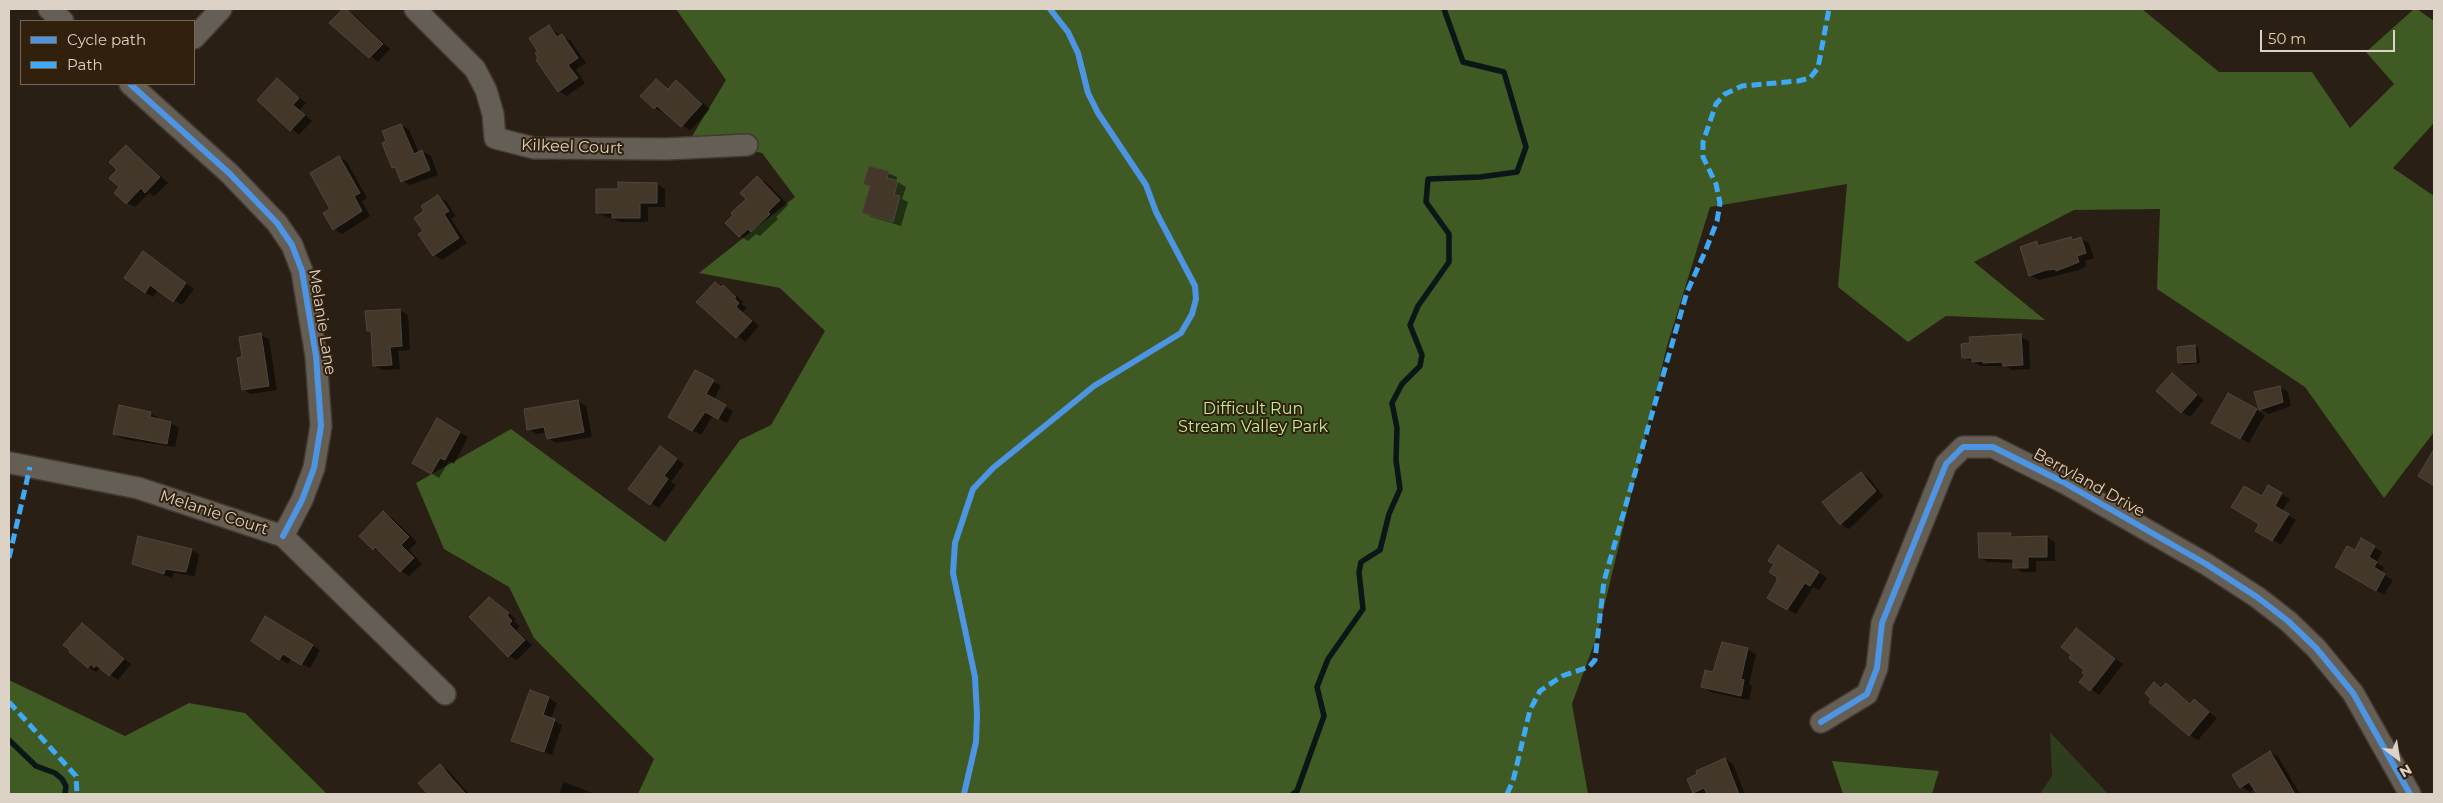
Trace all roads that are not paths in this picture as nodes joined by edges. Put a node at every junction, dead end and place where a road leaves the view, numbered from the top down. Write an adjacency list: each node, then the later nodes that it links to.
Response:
1 (49, 9): 4 (street)
2 (221, 9): 5 (street)
3 (415, 9): 7 (street, Kilkeel Court)
4 (62, 20)
5 (195, 37)
6 (140, 87): 9 (street, Melanie Lane)
7 (748, 146)
8 (11, 463): 9 (street, Melanie Court)
9 (283, 536): 10 (street, Melanie Court)
10 (445, 694)
11 (1821, 722): 12 (street, Berryland Drive)
12 (2410, 794)

